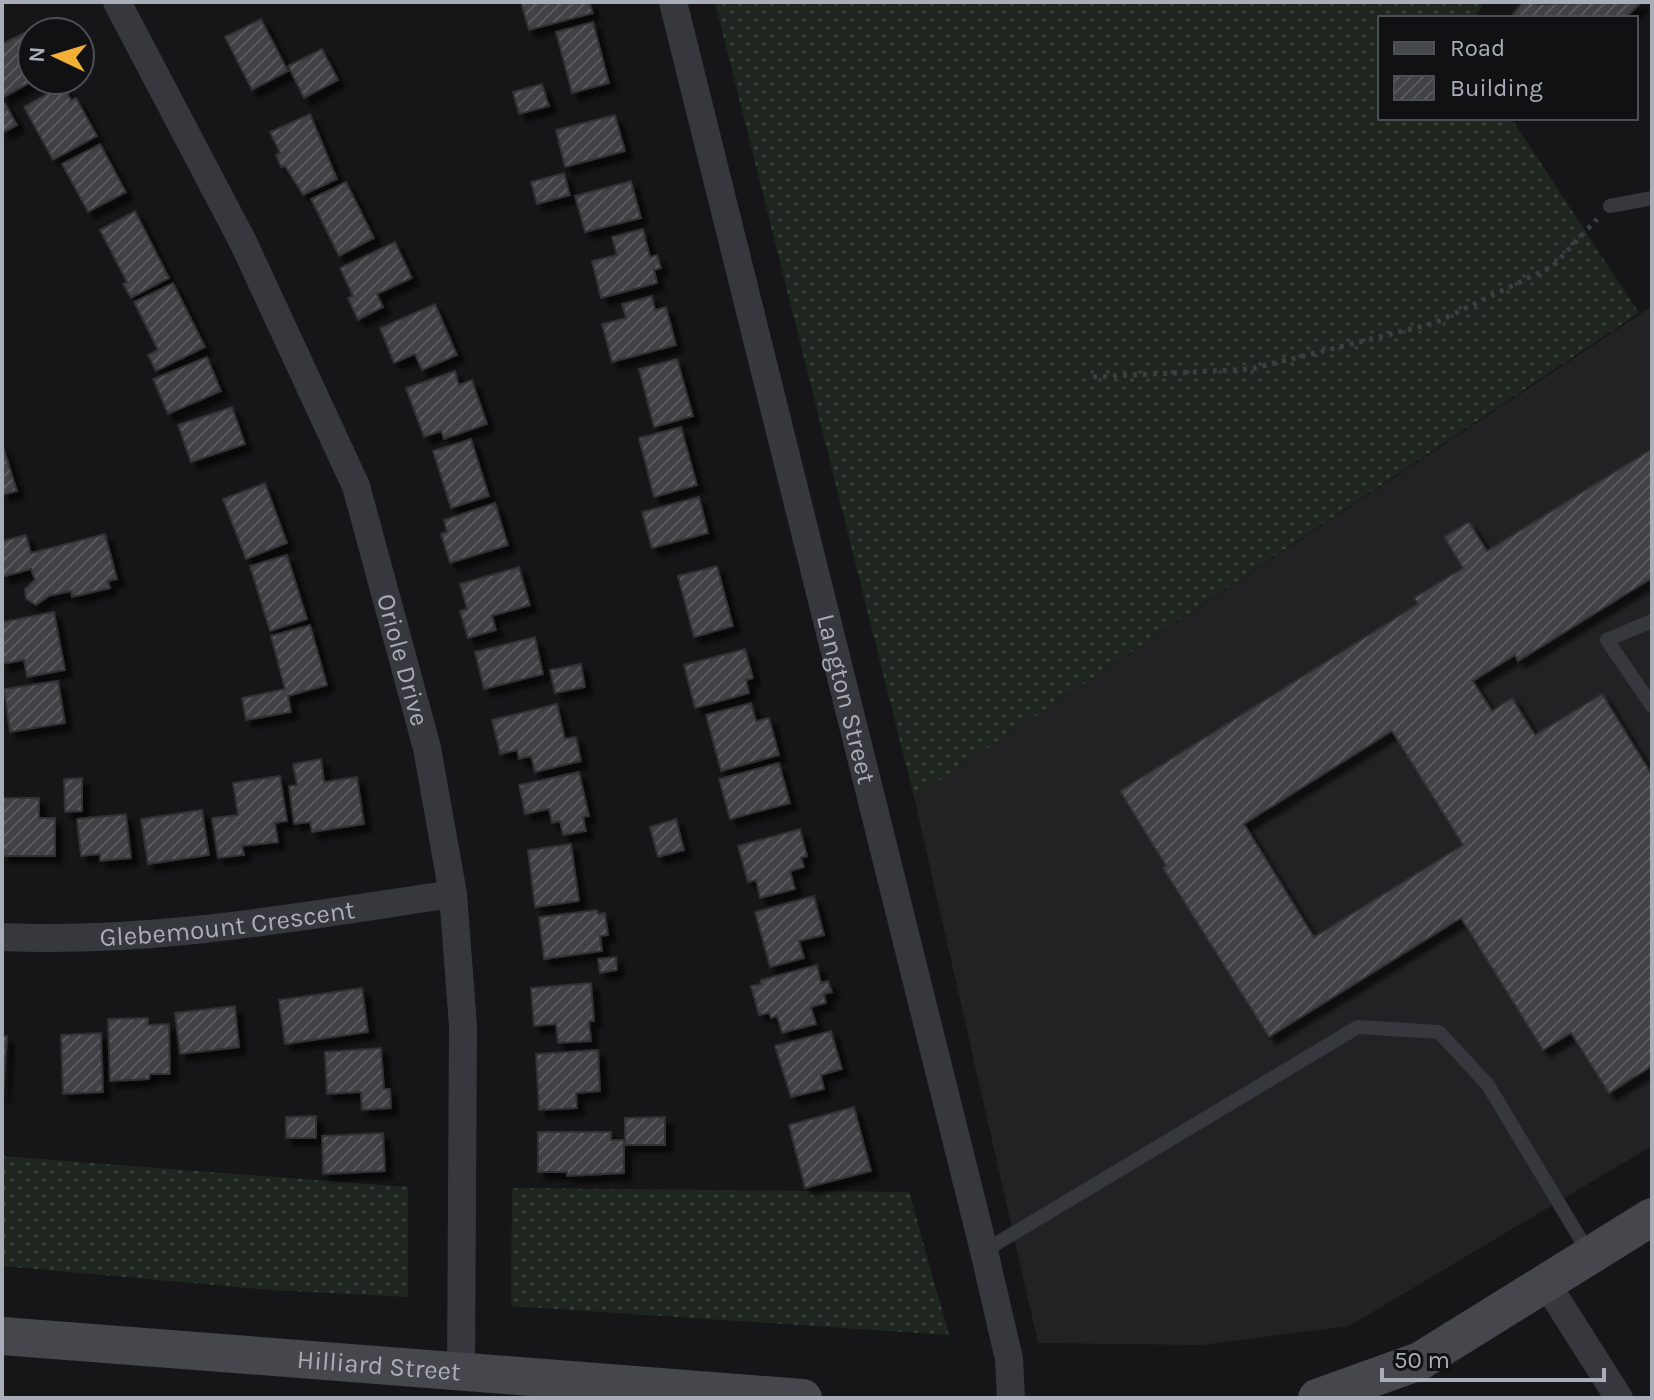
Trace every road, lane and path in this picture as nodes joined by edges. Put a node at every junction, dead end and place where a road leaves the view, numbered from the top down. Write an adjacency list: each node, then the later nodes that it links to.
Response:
1 (117, 2): 8 (street, Oriole Drive)
2 (673, 2): 11 (street, Langton Street)
3 (1652, 198): 4 (lane)
4 (1610, 206): 5 (path)
5 (1093, 377)
6 (1652, 621): 7 (lane)
7 (1652, 706)
8 (453, 894): 9 (street, Glebemount Crescent); 15 (street, Oriole Drive)
9 (2, 937)
10 (1652, 1217): 12 (street)
11 (984, 1251): 12 (lane); 17 (street, Langton Street)
12 (1591, 1256): 13 (street)
13 (1546, 1283): 18 (street); 19 (street)
14 (2, 1336): 15 (street, Hilliard Street)
15 (461, 1374): 16 (street, Hilliard Street)
16 (803, 1398)
17 (1011, 1398)
18 (1317, 1398)
19 (1619, 1398)

